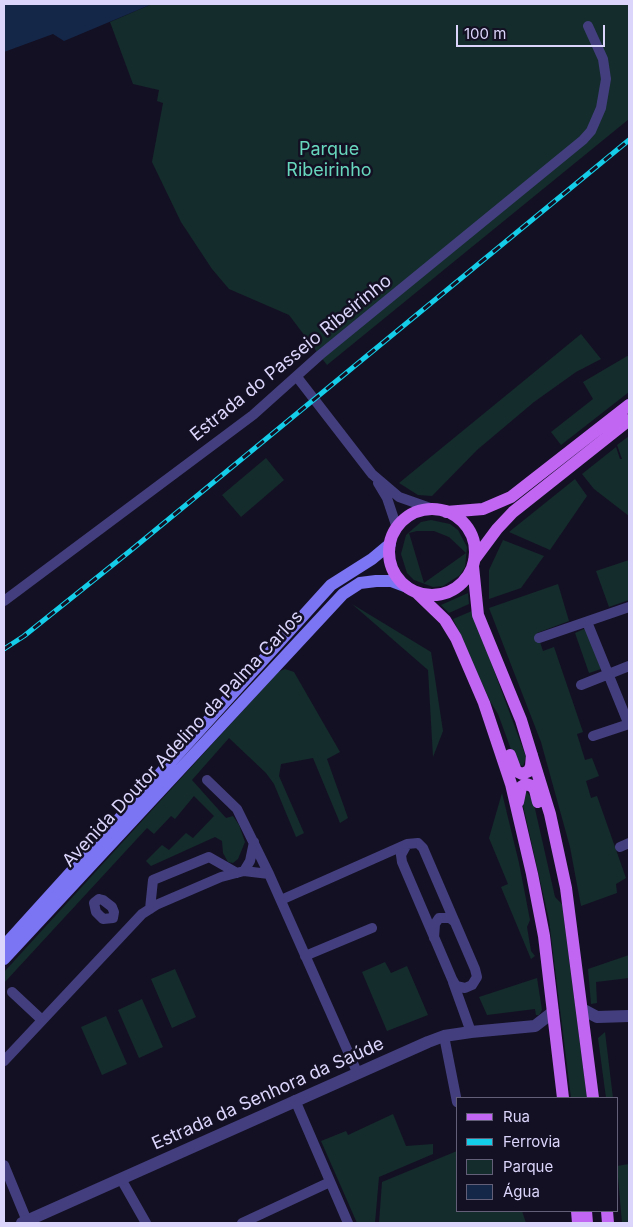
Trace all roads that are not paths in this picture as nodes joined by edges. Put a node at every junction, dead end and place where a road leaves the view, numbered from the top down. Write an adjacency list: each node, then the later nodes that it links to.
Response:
1 (588, 26): 2 (street, Estrada do Passeio Ribeirinho)
2 (297, 377): 5 (street); 11 (street, Estrada do Passeio Ribeirinho)
3 (629, 405): 6 (main road)
4 (629, 420): 9 (main road)
5 (372, 474): 6 (street); 7 (street)
6 (439, 511): 7 (main road); 9 (main road)
7 (397, 528): 8 (main road)
8 (390, 544): 10 (main road); 40 (main road, Avenida Doutor Adelino da Palma Carlos)
9 (473, 563): 10 (main road); 21 (main road)
10 (412, 590): 18 (main road); 42 (main road, Avenida Doutor Adelino da Palma Carlos)
11 (4, 601)
12 (629, 607): 13 (street)
13 (587, 622): 14 (street); 16 (street)
14 (539, 638)
15 (629, 666): 16 (street)
16 (608, 675): 17 (street); 19 (street)
17 (581, 685)
18 (484, 703): 21 (main road); 23 (main road)
19 (629, 724): 20 (street)
20 (593, 736)
21 (532, 752): 30 (main road)
22 (206, 780): 24 (street)
23 (519, 814): 30 (main road); 46 (main road)
24 (254, 842): 28 (street); 29 (street)
25 (407, 844): 26 (street); 27 (street); 32 (street)
26 (387, 853): 27 (street); 31 (street)
27 (402, 862): 34 (street)
28 (240, 872): 29 (street); 33 (street); 33 (street)
29 (270, 874): 31 (street)
30 (566, 888): 45 (main road)
31 (281, 900): 41 (street)
32 (446, 901): 34 (street); 36 (street)
33 (150, 908): 38 (street)
34 (421, 909): 39 (street)
35 (113, 918): 38 (street)
36 (455, 922): 39 (street); 43 (street)
37 (372, 928): 41 (street)
38 (127, 930): 49 (street)
39 (434, 941): 43 (street)
40 (4, 946)
41 (306, 956): 56 (street)
42 (4, 959)
43 (452, 979): 51 (street)
44 (12, 992): 49 (street)
45 (582, 1009): 48 (street); 52 (main road)
46 (553, 1012): 50 (street); 54 (main road)
47 (629, 1016): 48 (street)
48 (612, 1018): 52 (street)
49 (42, 1020): 55 (street)
50 (535, 1026): 51 (street, Estrada da Senhora da Saúde); 54 (street)
51 (471, 1032): 53 (street, Estrada da Senhora da Saúde)
52 (585, 1033): 59 (main road)
53 (444, 1036): 56 (street, Estrada da Senhora da Saúde); 57 (street)
54 (556, 1036): 58 (main road)
55 (4, 1061)
56 (357, 1072): 60 (street, Estrada da Senhora da Saúde)
57 (456, 1097)
58 (563, 1097)
59 (593, 1097)
60 (295, 1100): 62 (street, Estrada da Senhora da Saúde); 63 (street)
61 (4, 1165): 64 (street)
62 (121, 1180): 64 (street, Estrada da Senhora da Saúde); 65 (street)
63 (330, 1182): 66 (street); 67 (street)
64 (24, 1222)
65 (146, 1223)
66 (242, 1223)
67 (348, 1223)

